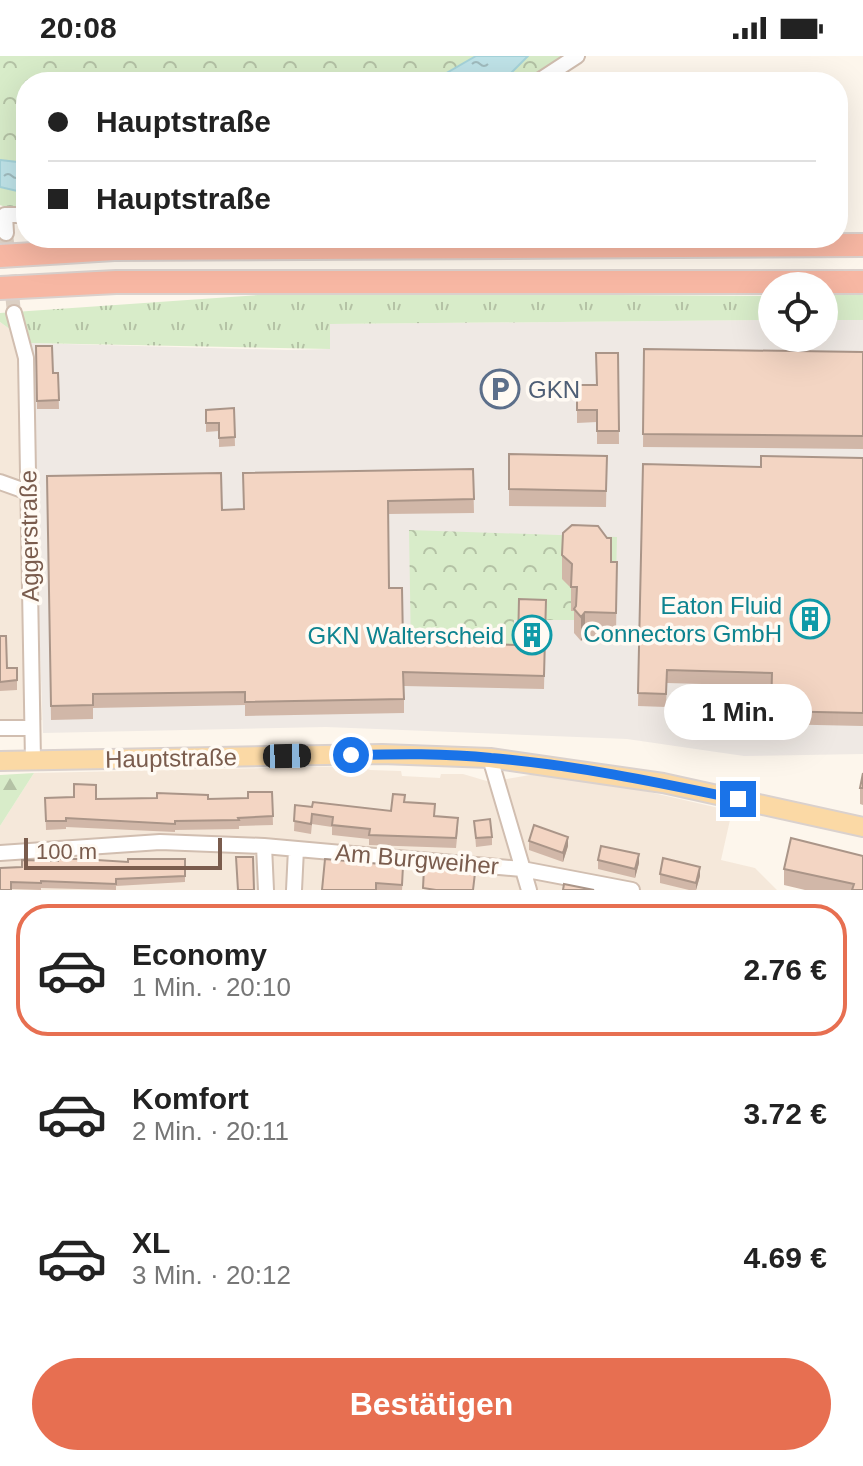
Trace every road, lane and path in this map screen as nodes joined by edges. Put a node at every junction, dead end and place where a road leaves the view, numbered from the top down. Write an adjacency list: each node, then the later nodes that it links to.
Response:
1 (577, 56): 2 (street)
2 (552, 72)
3 (16, 215): 4 (street)
4 (6, 233)
5 (301, 248): 6 (highway)
6 (0, 256)
7 (863, 282): 8 (highway)
8 (0, 288)
9 (14, 313): 11 (street, Aggerstraße)
10 (0, 482): 11 (street)
11 (28, 492): 13 (street, Aggerstraße)
12 (0, 728): 13 (street)
13 (32, 728): 16 (street, Aggerstraße)
14 (490, 758): 16 (main road, Hauptstraße); 17 (main road, Hauptstraße); 21 (street)
15 (0, 761): 16 (main road, Hauptstraße)
16 (33, 761)
17 (863, 827)
18 (264, 846): 19 (street, Am Burgweiher); 20 (street, Am Burgweiher); 22 (street)
19 (296, 849): 21 (street, Am Burgweiher); 23 (street)
20 (0, 853)
21 (522, 869): 24 (street); 25 (street, Am Burgweiher)
22 (266, 890)
23 (294, 890)
24 (529, 890)
25 (632, 890)

